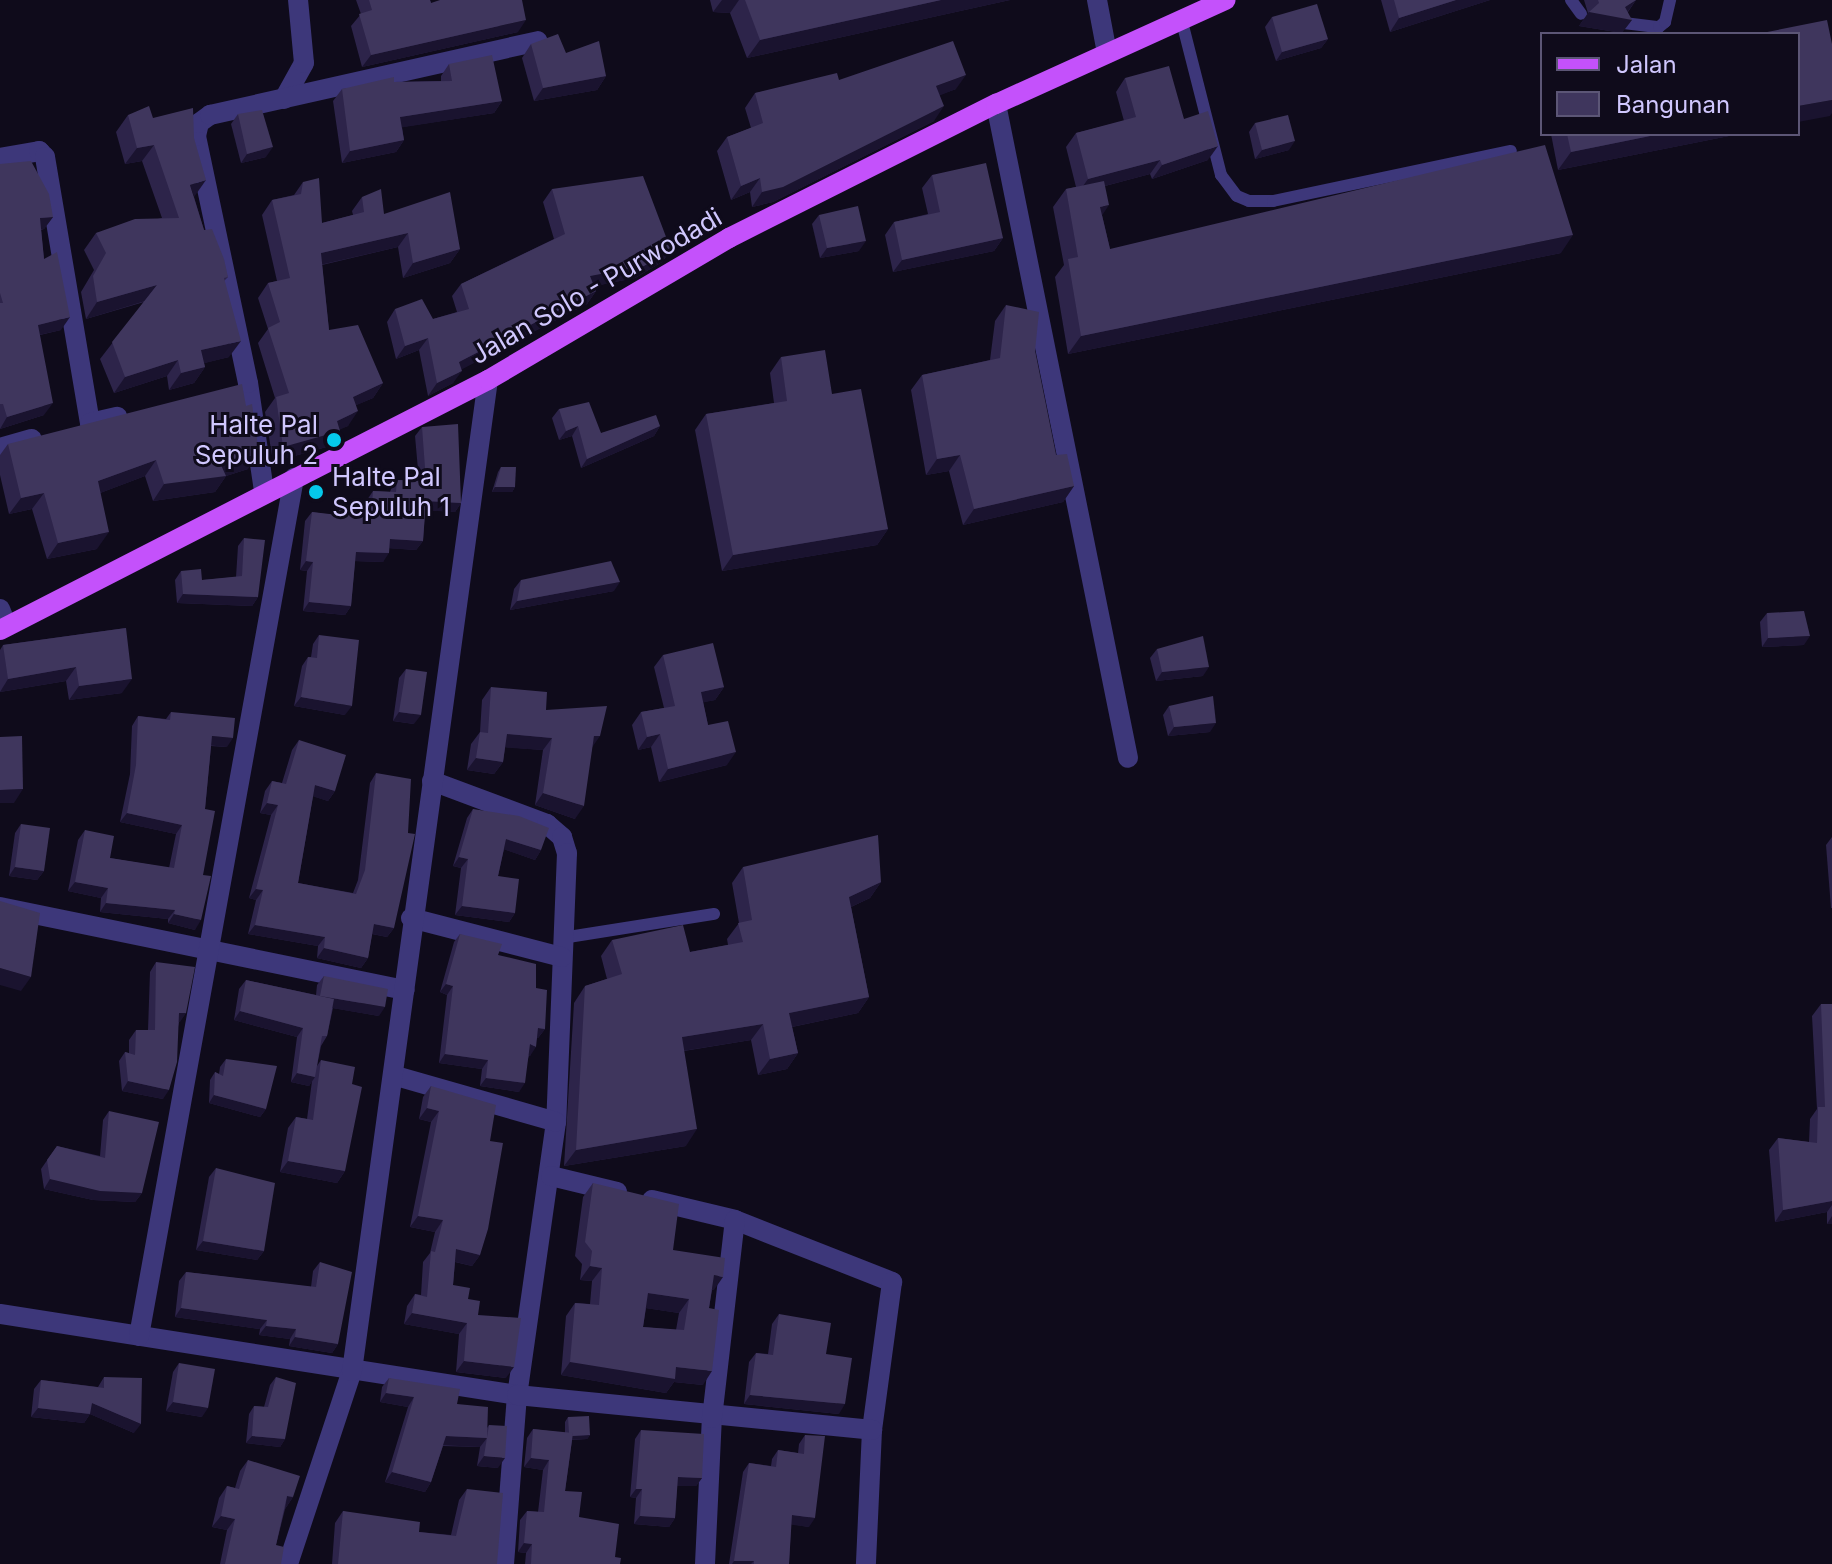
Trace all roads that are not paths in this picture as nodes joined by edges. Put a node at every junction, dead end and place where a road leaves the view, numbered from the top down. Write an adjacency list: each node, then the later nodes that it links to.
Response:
1 (298, 0): 11 (street)
2 (1097, 0): 10 (street)
3 (1225, 0): 7 (main road, Jalan Solo - Purwodadi)
4 (1571, 0): 6 (lane)
5 (1670, 0): 8 (lane)
6 (1581, 14)
7 (1181, 18): 10 (main road, Jalan Solo - Purwodadi); 13 (lane)
8 (1624, 23)
9 (538, 41): 11 (street)
10 (1107, 53): 12 (main road, Jalan Solo - Purwodadi)
11 (284, 99): 20 (street)
12 (996, 104): 15 (main road, Jalan Solo - Purwodadi); 22 (street)
13 (1511, 151)
14 (0, 158): 17 (street)
15 (488, 380): 19 (main road, Jalan Solo - Purwodadi); 23 (street)
16 (136, 413): 17 (street)
17 (75, 427): 18 (street)
18 (0, 448)
19 (294, 478): 20 (main road, Jalan Solo - Purwodadi); 28 (street)
20 (264, 491): 21 (main road, Jalan Solo - Purwodadi)
21 (2, 622)
22 (1128, 758)
23 (432, 781): 26 (street); 27 (street)
24 (0, 907): 28 (street)
25 (714, 914): 27 (lane)
26 (411, 918): 27 (street); 29 (street)
27 (562, 947): 31 (street)
28 (212, 952): 29 (street); 35 (street)
29 (405, 990): 30 (street)
30 (396, 1076): 31 (street); 36 (street)
31 (556, 1122): 32 (street)
32 (551, 1176): 33 (street); 37 (street)
33 (735, 1220): 38 (street); 39 (street)
34 (1, 1320): 35 (street)
35 (139, 1336): 36 (street)
36 (352, 1371): 37 (street); 40 (street)
37 (517, 1395): 38 (street); 41 (street)
38 (712, 1418): 39 (street); 42 (street)
39 (872, 1430): 43 (street)
40 (288, 1564)
41 (504, 1564)
42 (705, 1564)
43 (866, 1564)

